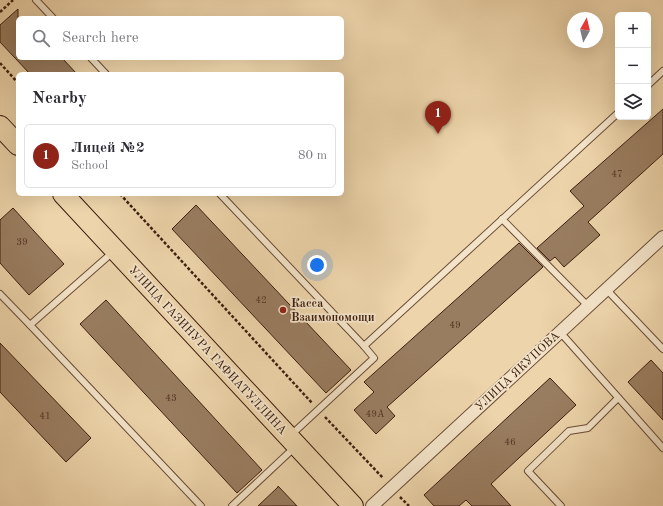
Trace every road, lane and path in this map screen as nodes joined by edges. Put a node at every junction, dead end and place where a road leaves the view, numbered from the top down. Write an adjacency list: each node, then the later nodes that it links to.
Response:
1 (12, 0): 3 (path)
2 (36, 0): 4 (lane)
3 (0, 12)
4 (51, 16)
5 (93, 60): 8 (lane)
6 (0, 64): 9 (path)
7 (663, 71): 10 (lane)
8 (104, 72)
9 (16, 81)
10 (649, 84)
11 (615, 116): 17 (lane)
12 (0, 126): 13 (main road)
13 (16, 143)
14 (65, 196): 19 (main road, УЛИЦА ГАЗИНУРА ГАФИАТУЛЛИНА)
15 (122, 196): 28 (path)
16 (222, 196): 25 (lane)
17 (502, 219): 22 (lane); 25 (lane)
18 (663, 237): 20 (street, УЛИЦА ЯКУПОВА)
19 (115, 250): 23 (lane); 29 (main road, УЛИЦА ГАЗИНУРА ГАФИАТУЛЛИНА)
20 (606, 289): 22 (street, УЛИЦА ЯКУПОВА); 26 (lane)
21 (0, 294): 23 (lane)
22 (588, 306): 24 (street, УЛИЦА ЯКУПОВА)
23 (30, 325): 32 (lane)
24 (560, 332): 27 (lane); 31 (street, УЛИЦА ЯКУПОВА)
25 (364, 346): 28 (lane)
26 (663, 349)
27 (618, 398): 30 (lane); 37 (lane)
28 (318, 410): 29 (lane); 31 (path)
29 (293, 441): 33 (lane); 34 (main road, УЛИЦА ГАЗИНУРА ГАФИАТУЛЛИНА)
30 (663, 448)
31 (392, 488): 35 (street, УЛИЦА ЯКУПОВА); 36 (path)
32 (201, 506)
33 (232, 506)
34 (353, 506)
35 (372, 506)
36 (409, 506)
37 (561, 506)

